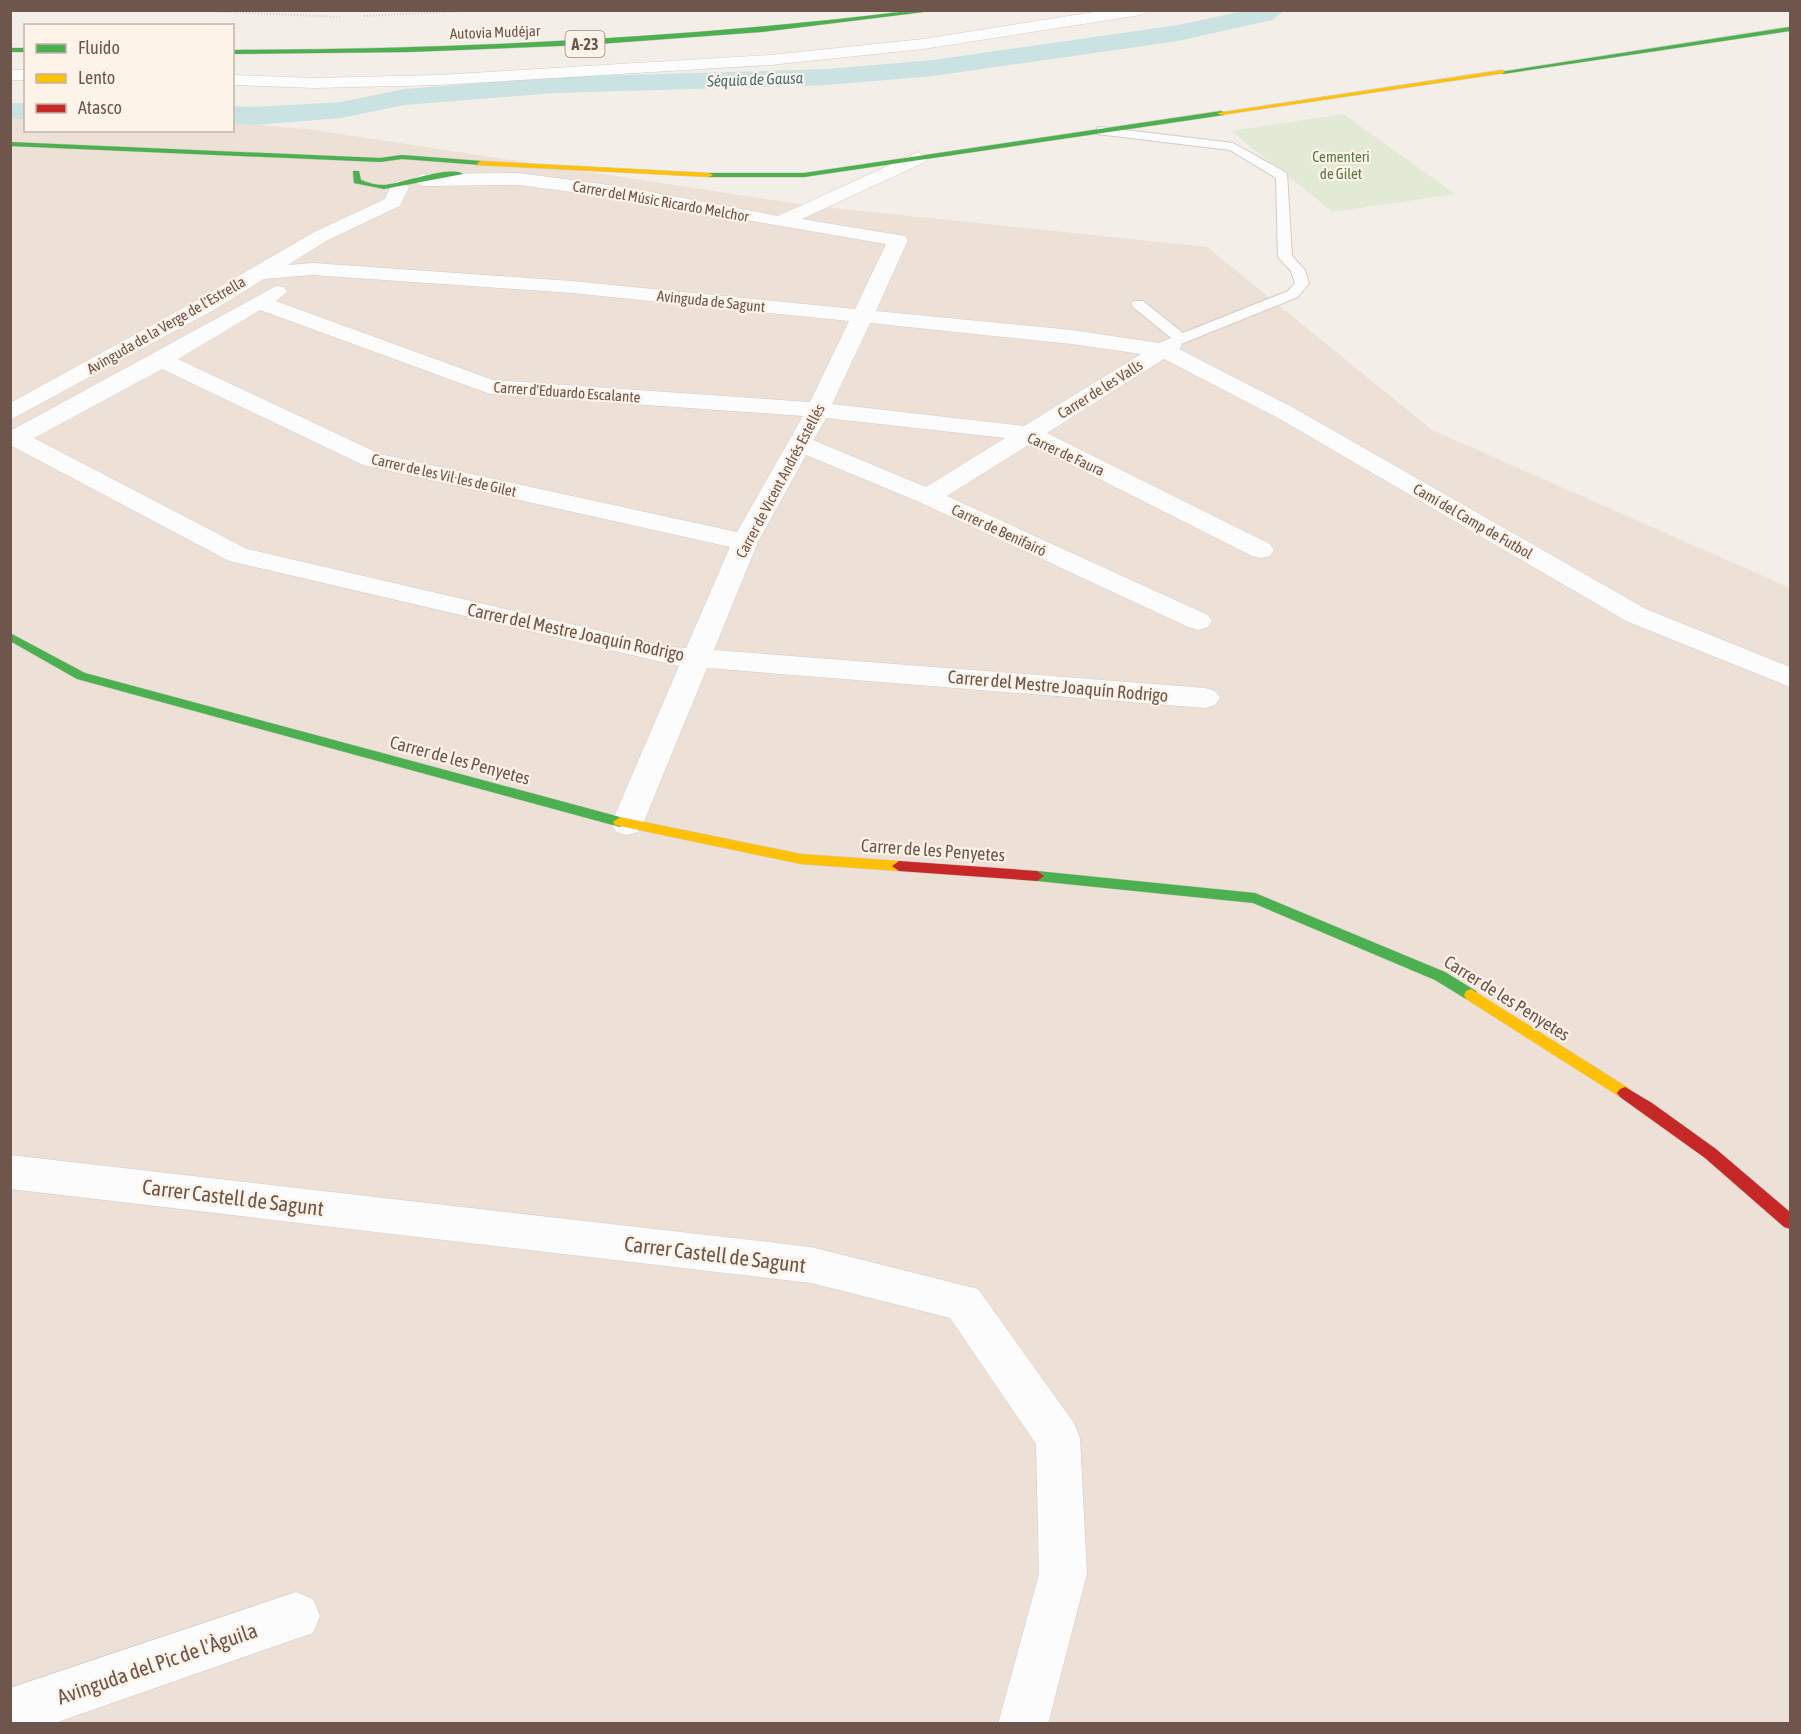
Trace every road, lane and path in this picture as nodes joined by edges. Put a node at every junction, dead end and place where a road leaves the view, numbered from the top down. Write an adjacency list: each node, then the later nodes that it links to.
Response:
1 (183, 10): 7 (path)
2 (487, 10): 6 (path)
3 (814, 10): 9 (main road, Autovía Mudéjar / A-23)
4 (937, 10): 10 (main road, Autovía Mudéjar / A-23)
5 (1141, 10): 11 (street)
6 (361, 16)
7 (350, 17)
8 (1791, 29): 12 (main road)
9 (312, 37)
10 (234, 52)
11 (234, 80)
12 (1101, 131): 15 (main road); 30 (lane)
13 (10, 144): 14 (main road)
14 (251, 154): 16 (main road); 20 (main road)
15 (918, 158): 18 (main road); 22 (street)
16 (380, 160): 17 (main road); 20 (main road)
17 (422, 160): 18 (main road); 19 (main road)
18 (546, 168): 19 (main road)
19 (424, 179): 21 (main road); 22 (street, Carrer del Músic Ricardo Melchor)
20 (362, 180): 21 (main road); 23 (street, Avinguda de la Verge de l'Estrella)
21 (399, 187): 23 (street, Avinguda de la Verge de l'Estrella)
22 (780, 222): 24 (street, Carrer del Músic Ricardo Melchor)
23 (321, 236): 26 (street, Avinguda de la Verge de l'Estrella)
24 (898, 240): 29 (street, Carrer de Vicent Andrés Estellés)
25 (313, 269): 26 (street, Avinguda de Sagunt); 27 (street, Avinguda de la Verge de l'Estrella); 29 (street, Avinguda de Sagunt)
26 (258, 273): 33 (street, Avinguda de la Verge de l'Estrella)
27 (258, 302): 31 (street, Avinguda de la Verge de l'Estrella); 32 (street, Carrer d'Eduardo Escalante)
28 (1138, 304): 30 (lane)
29 (863, 316): 30 (street, Avinguda de Sagunt); 32 (street, Carrer de Vicent Andrés Estellés)
30 (1172, 345): 34 (street, Carrer de les Valls); 42 (street, Camí del Camp de Futbol)
31 (161, 360): 33 (street, Avinguda de la Verge de l'Estrella); 37 (street, Carrer de les Vil·les de Gilet)
32 (818, 410): 34 (street, Carrer de Faura); 35 (street, Carrer de Vicent Andrés Estellés)
33 (13, 425): 41 (street, Carrer del Mestre Joaquín Rodrigo)
34 (1029, 434): 36 (street, Carrer de les Valls); 38 (street, Carrer de Faura)
35 (800, 443): 36 (street, Carrer de Benifairó); 37 (street, Carrer de Vicent Andrés Estellés)
36 (928, 497): 39 (street, Carrer de Benifairó)
37 (745, 542): 41 (street, Carrer de Vicent Andrés Estellés)
38 (1261, 550)
39 (1197, 621)
40 (10, 636): 44 (main road, Carrer de les Penyetes)
41 (696, 658): 43 (street, Carrer del Mestre Joaquín Rodrigo); 44 (street, Carrer de Vicent Andrés Estellés)
42 (1791, 678)
43 (1205, 698)
44 (627, 824): 46 (main road, Carrer de les Penyetes)
45 (10, 1172): 49 (street, Carrer Castell de Sagunt)
46 (1791, 1222)
47 (296, 1616): 48 (street, Avinguda del Pic de l'Àguila)
48 (13, 1711)
49 (1023, 1724)

